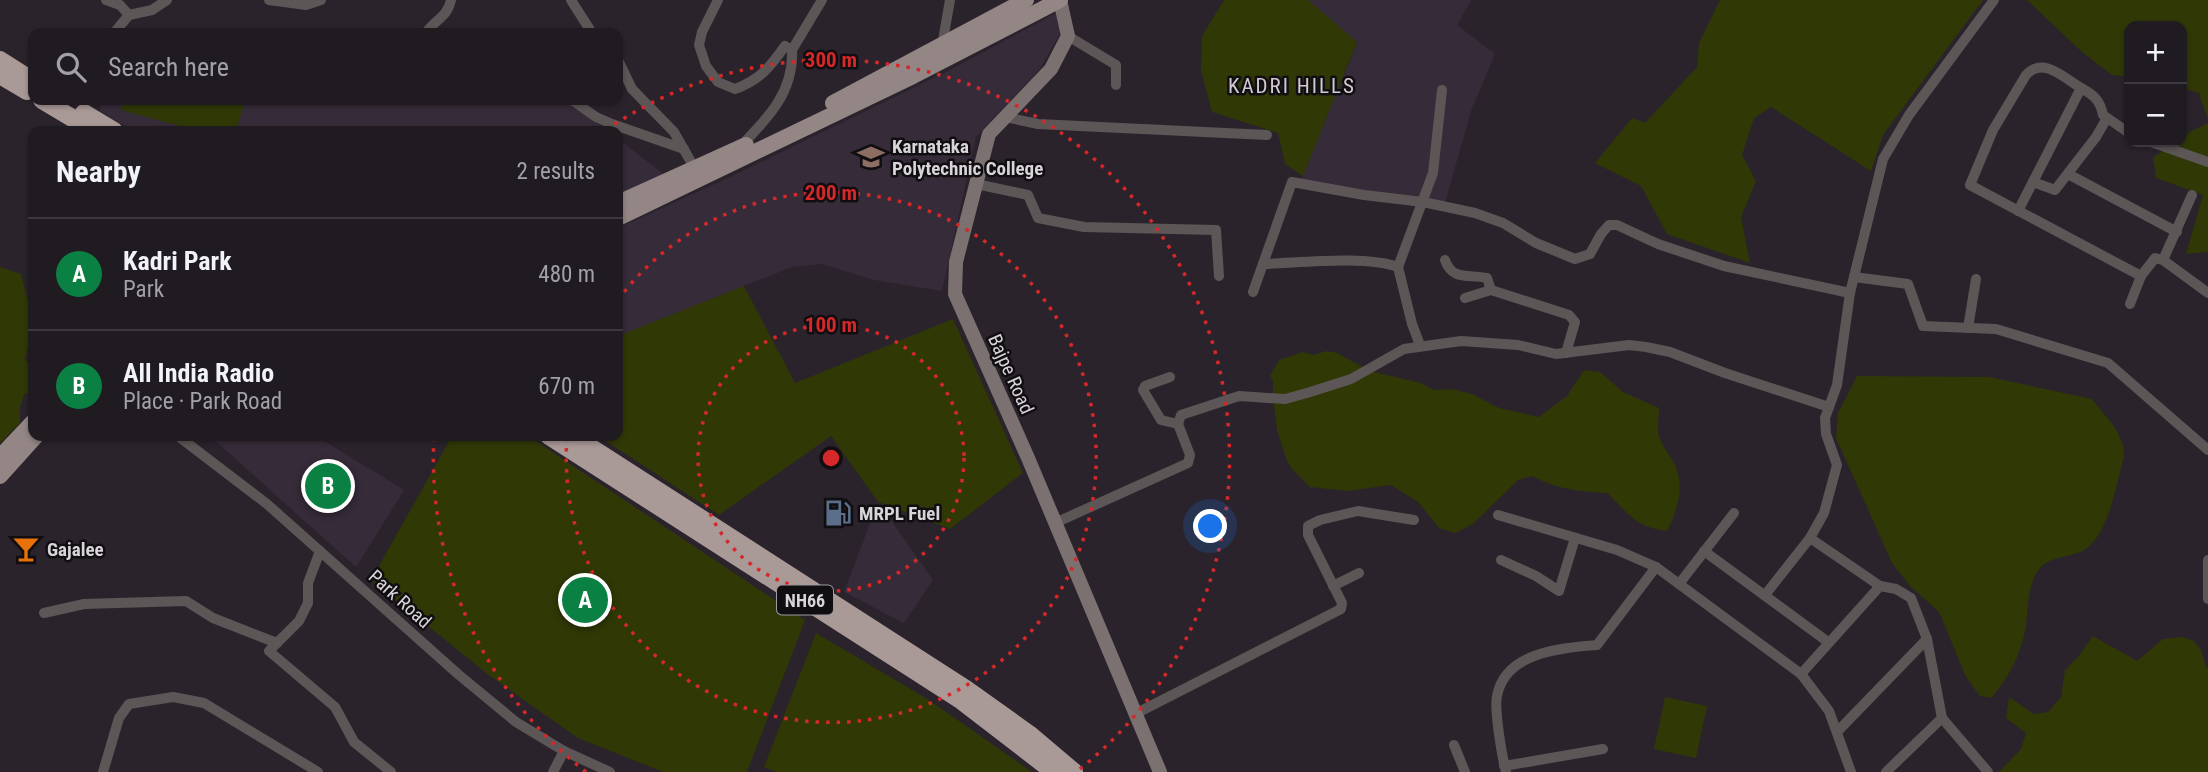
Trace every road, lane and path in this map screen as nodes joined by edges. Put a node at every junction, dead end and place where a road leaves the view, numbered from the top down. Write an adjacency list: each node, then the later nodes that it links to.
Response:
1 (106, 0): 13 (street)
2 (167, 0): 13 (street)
3 (269, 0): 4 (street)
4 (321, 0)
5 (451, 0): 15 (street)
6 (571, 0): 16 (street)
7 (718, 0): 19 (street)
8 (822, 0): 19 (street)
9 (950, 0): 18 (street)
10 (1026, 0): 18 (main road)
11 (1060, 0): 17 (street); 41 (main road)
12 (1994, 0): 59 (street)
13 (129, 15): 14 (street)
14 (118, 28)
15 (430, 28)
16 (589, 28)
17 (1068, 36): 24 (street); 31 (street, Bajpe Road)
18 (942, 46): 41 (main road)
19 (792, 50): 41 (street)
20 (0, 60): 23 (highway)
21 (623, 70): 40 (street)
22 (0, 75): 27 (highway)
23 (28, 78)
24 (1116, 85)
25 (2081, 88): 32 (street); 45 (street); 50 (street)
26 (1442, 90): 49 (street)
27 (28, 92)
28 (50, 105): 33 (highway)
29 (579, 105): 35 (street)
30 (86, 106): 34 (highway)
31 (1005, 117): 38 (street); 46 (street, Bajpe Road)
32 (2107, 118): 37 (street); 44 (street)
33 (86, 126)
34 (108, 126)
35 (618, 126)
36 (623, 128): 40 (street)
37 (2124, 130)
38 (1267, 135)
39 (2165, 147): 42 (street)
40 (685, 149): 43 (street)
41 (733, 155): 43 (main road); 51 (main road)
42 (2208, 162)
43 (695, 169): 48 (main road)
44 (2068, 174): 45 (street); 52 (street)
45 (2033, 182): 50 (street)
46 (976, 184): 57 (street); 84 (street, Bajpe Road)
47 (2192, 195): 52 (street)
48 (623, 201)
49 (1423, 202): 55 (street); 56 (street); 63 (street)
50 (2018, 211): 58 (street)
51 (623, 215)
52 (2177, 232): 54 (street)
53 (1445, 260): 61 (street)
54 (2163, 260): 58 (street); 64 (street)
55 (1263, 264): 56 (street); 62 (street)
56 (1398, 267): 68 (street)
57 (1219, 276)
58 (2141, 276): 66 (street)
59 (1854, 277): 63 (street); 67 (street)
60 (1976, 279): 67 (street)
61 (1491, 290): 65 (street); 69 (street)
62 (1253, 292)
63 (1850, 293): 71 (street)
64 (2208, 293)
65 (1465, 298)
66 (2130, 304)
67 (1968, 328): 78 (street)
68 (1420, 345): 69 (street); 72 (street)
69 (1566, 353): 71 (street)
70 (1170, 377): 72 (street)
71 (1829, 407): 86 (street)
72 (1178, 424): 84 (street)
73 (28, 427): 79 (main road)
74 (32, 441): 80 (main road)
75 (184, 441): 87 (street, Park Road)
76 (557, 441): 115 (highway, NH66)
77 (581, 441): 116 (highway, NH66)
78 (2208, 450)
79 (0, 457)
80 (0, 476)
81 (1734, 513): 88 (street)
82 (1498, 515): 85 (street)
83 (1414, 520): 94 (street)
84 (1055, 523): 103 (street, Bajpe Road)
85 (1576, 538): 89 (street); 91 (street)
86 (1810, 538): 95 (street); 96 (street)
87 (320, 551): 101 (street); 108 (street, Park Road)
88 (1704, 551): 93 (street); 96 (street)
89 (1500, 560)
90 (2208, 560): 97 (street)
91 (1656, 567): 93 (street); 109 (street)
92 (1359, 573): 94 (street)
93 (1679, 584): 102 (street)
94 (1333, 586): 103 (street)
95 (1880, 586): 99 (street); 100 (street)
96 (1765, 595): 100 (street)
97 (2208, 599)
98 (44, 613): 101 (street)
99 (1927, 639): 104 (street); 105 (street)
100 (1828, 642): 102 (street)
101 (277, 643): 112 (street)
102 (1801, 674): 105 (street)
103 (1135, 714): 117 (street, Bajpe Road)
104 (1942, 718): 120 (street); 121 (street)
105 (1837, 732): 119 (street)
106 (1454, 745): 118 (street)
107 (1603, 749): 109 (street)
108 (564, 751): 113 (street); 114 (street, Park Road)
109 (1505, 769)
110 (103, 772): 111 (street)
111 (318, 772)
112 (391, 772)
113 (553, 772)
114 (610, 772)
115 (1054, 772)
116 (1074, 772)
117 (1160, 772)
118 (1465, 772)
119 (1851, 772)
120 (1886, 772)
121 (1988, 772)

